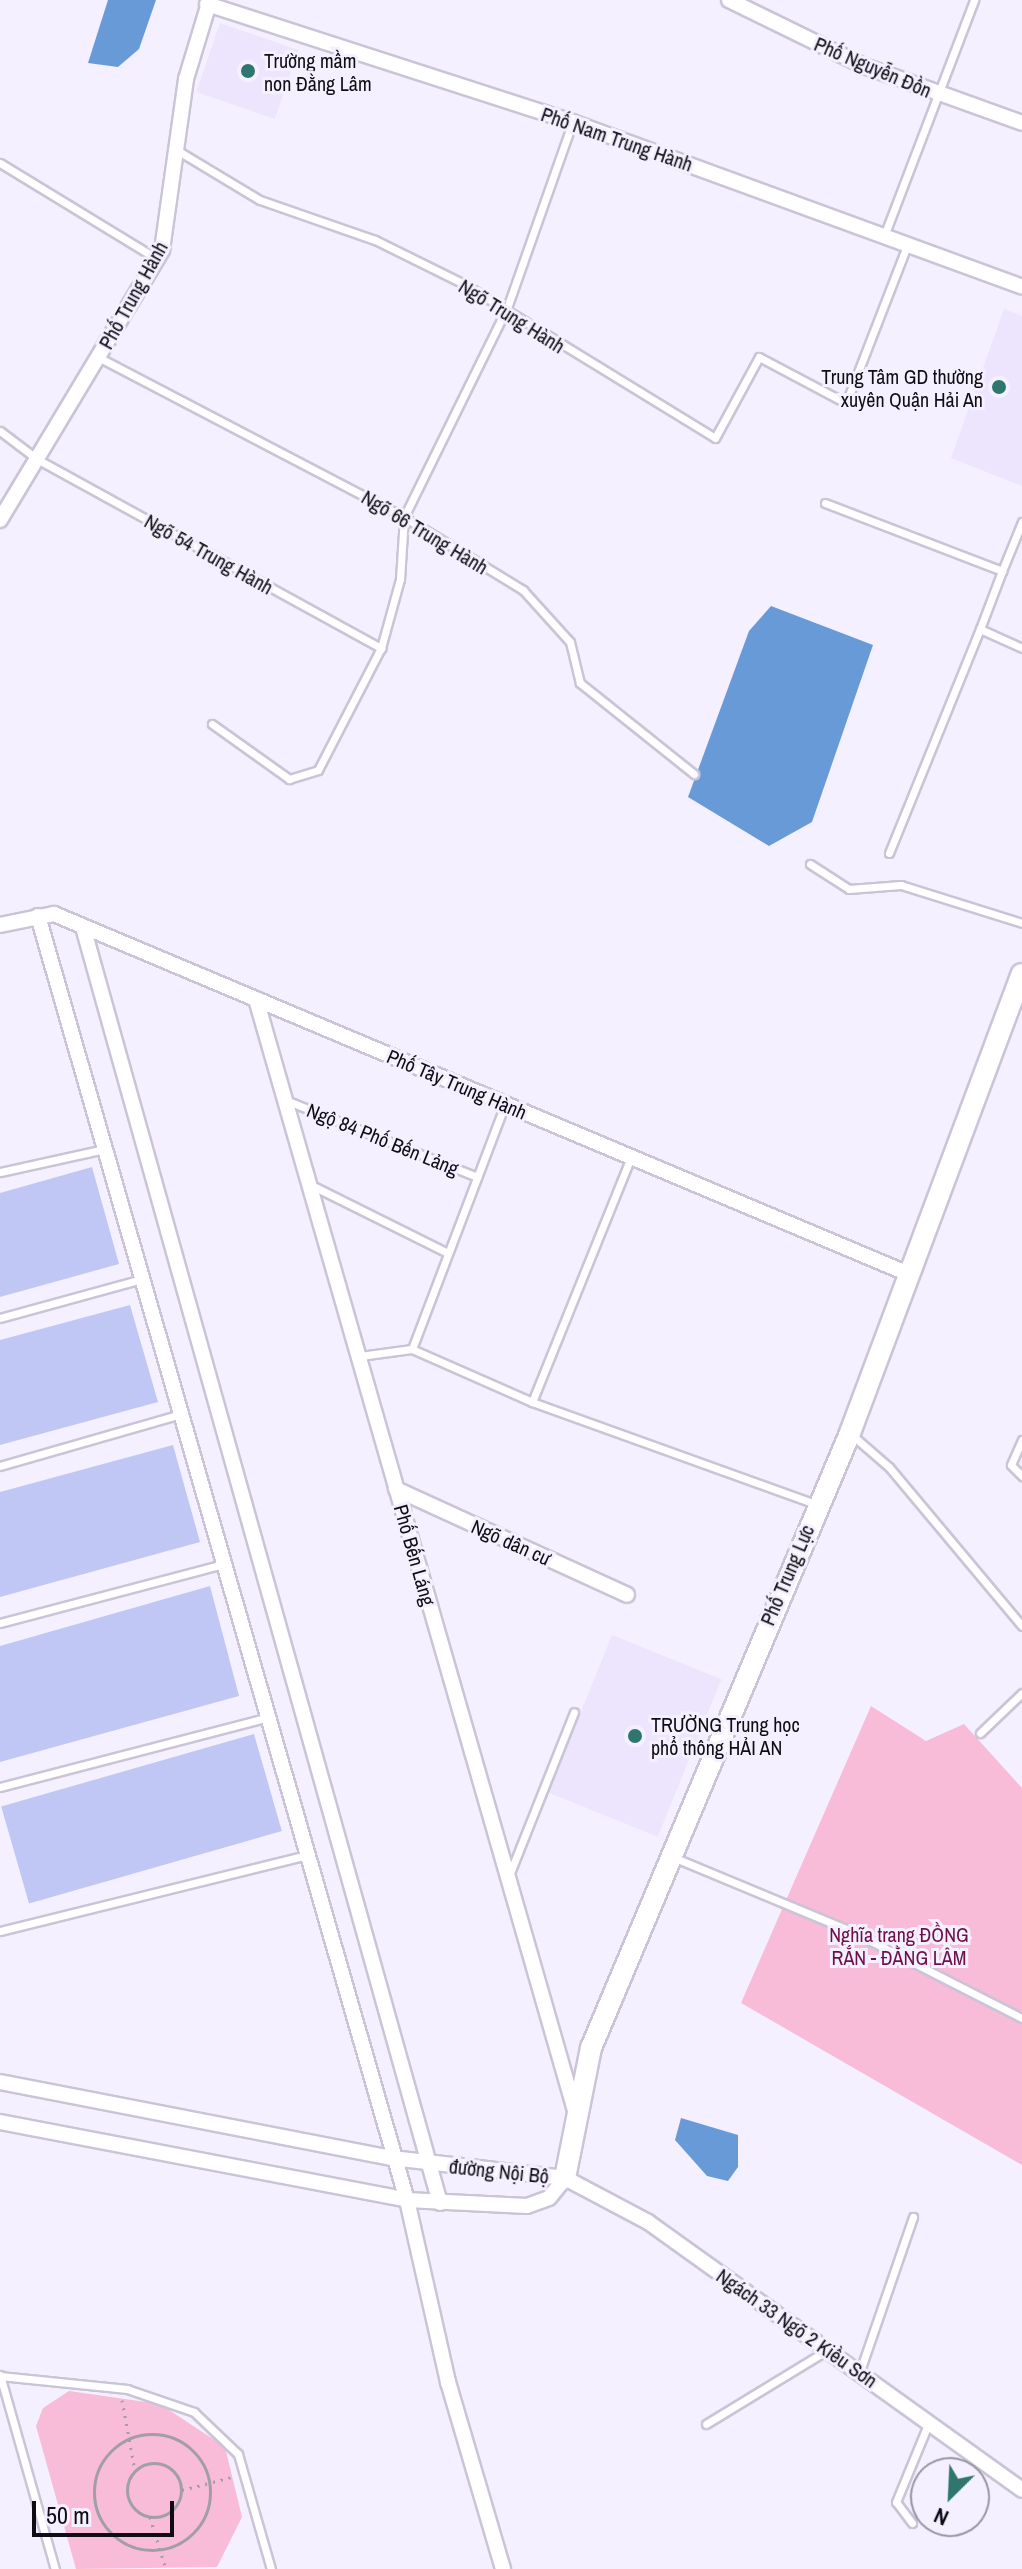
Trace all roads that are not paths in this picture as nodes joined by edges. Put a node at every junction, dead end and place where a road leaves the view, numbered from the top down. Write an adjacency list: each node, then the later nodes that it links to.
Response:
1 (729, 0): 4 (street, Phố Nguyễn Đồn)
2 (974, 0): 4 (lane)
3 (209, 2): 5 (street, Phố Nam Trung Hành); 7 (street, Phố Trung Hành)
4 (943, 96): 6 (street, Phố Nguyễn Đồn); 9 (lane)
5 (572, 122): 9 (street, Phố Nam Trung Hành); 13 (lane)
6 (1022, 123)
7 (180, 152): 11 (street, Phố Trung Hành); 13 (lane, Ngõ Trung Hành)
8 (0, 163): 11 (lane)
9 (884, 236): 10 (street, Phố Nam Trung Hành)
10 (908, 244): 12 (street, Phố Nam Trung Hành); 13 (lane, Ngõ Trung Hành)
11 (154, 257): 14 (street, Phố Trung Hành)
12 (1022, 287)
13 (507, 308): 18 (lane)
14 (98, 357): 16 (street, Phố Trung Hành); 18 (lane, Ngõ 66 Trung Hành)
15 (0, 431): 16 (lane, Ngõ 54 Trung Hành)
16 (37, 459): 19 (street, Phố Trung Hành); 23 (lane, Ngõ 54 Trung Hành)
17 (825, 503): 21 (lane)
18 (404, 517): 23 (lane); 26 (lane, Ngõ 66 Trung Hành)
19 (0, 520)
20 (1022, 522): 21 (lane)
21 (1002, 571): 22 (lane)
22 (980, 629): 24 (lane); 27 (lane)
23 (381, 648): 25 (lane)
24 (1022, 648)
25 (212, 724)
26 (694, 774)
27 (889, 853)
28 (810, 864): 30 (lane)
29 (38, 916): 31 (street, Phố Tây Trung Hành); 32 (street, Phố Tây Trung Hành); 37 (street)
30 (1022, 923)
31 (0, 925)
32 (83, 927): 34 (street, Phố Tây Trung Hành); 74 (street)
33 (1022, 974): 43 (street, Phố Trung Lực)
34 (256, 999): 35 (street, Phố Bến Láng); 36 (street, Phố Tây Trung Hành)
35 (288, 1101): 40 (lane, Ngộ 84 Phố Bến Lảng); 41 (street, Phố Bến Láng)
36 (505, 1104): 38 (street, Phố Tây Trung Hành); 40 (lane)
37 (105, 1149): 39 (lane); 44 (street)
38 (631, 1157): 43 (street, Phố Tây Trung Hành); 48 (lane)
39 (0, 1172)
40 (477, 1177): 42 (lane)
41 (311, 1185): 42 (lane); 47 (street, Phố Bến Láng)
42 (448, 1253): 46 (lane)
43 (911, 1275): 50 (street, Phố Trung Lực)
44 (142, 1279): 45 (lane); 49 (street)
45 (0, 1318)
46 (412, 1349): 47 (lane); 48 (lane)
47 (360, 1356): 54 (street, Phố Bến Láng)
48 (532, 1402): 55 (lane)
49 (181, 1414): 52 (lane); 56 (street)
50 (850, 1433): 55 (street, Phố Trung Lực); 59 (lane)
51 (1022, 1440): 53 (lane)
52 (0, 1466)
53 (1022, 1476)
54 (396, 1489): 57 (street, Ngõ dân cư); 67 (street, Phố Bến Láng)
55 (817, 1504): 66 (street, Phố Trung Lực)
56 (224, 1564): 58 (lane); 62 (street)
57 (627, 1595)
58 (0, 1623)
59 (1022, 1626)
60 (1022, 1693): 63 (lane)
61 (574, 1712): 67 (lane)
62 (269, 1717): 64 (lane); 65 (street)
63 (980, 1733)
64 (0, 1787)
65 (308, 1855): 68 (lane); 73 (street)
66 (667, 1855): 69 (lane); 71 (street, Phố Trung Lực)
67 (508, 1879): 71 (street, Phố Bến Láng)
68 (0, 1931)
69 (1022, 2018)
70 (0, 2082): 73 (street, đường Nội Bộ)
71 (575, 2111): 75 (street, Phố Trung Lực)
72 (0, 2122): 76 (street, đường Nội Bộ)
73 (392, 2158): 74 (street, đường Nội Bộ); 76 (street)
74 (430, 2164): 75 (street, đường Nội Bộ); 77 (street)
75 (565, 2178): 77 (street, đường Nội Bộ); 79 (street, Ngách 33 Ngõ 2 Kiều Sơn)
76 (407, 2200): 77 (street, đường Nội Bộ); 90 (street)
77 (440, 2203)
78 (913, 2217): 80 (lane)
79 (829, 2349): 80 (street, Ngách 33 Ngõ 2 Kiều Sơn); 83 (lane)
80 (860, 2371): 82 (street, Ngách 33 Ngõ 2 Kiều Sơn)
81 (0, 2376): 88 (lane); 89 (lane)
82 (929, 2422): 84 (lane); 86 (street, Ngách 33 Ngõ 2 Kiều Sơn)
83 (706, 2424)
84 (915, 2457)
85 (910, 2468): 87 (lane)
86 (1022, 2490)
87 (910, 2520)
88 (55, 2569)
89 (271, 2569)
90 (503, 2569)

